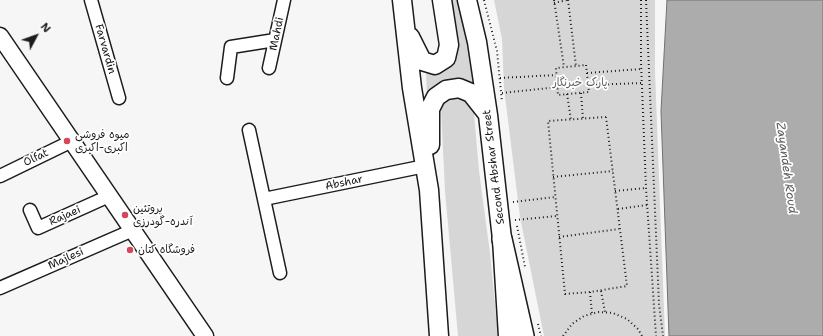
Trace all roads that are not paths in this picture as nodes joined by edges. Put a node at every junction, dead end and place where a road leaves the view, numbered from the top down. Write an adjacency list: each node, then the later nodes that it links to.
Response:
1 (91, 0): 11 (street, Farvardin)
2 (284, 0): 8 (street, Mahdi)
3 (402, 0): 6 (main road)
4 (442, 0): 6 (main road)
5 (467, 0): 12 (main road, Second Abshar Street)
6 (405, 28): 15 (main road)
7 (0, 36): 14 (main road)
8 (275, 40): 9 (street, Mahdi); 10 (street)
9 (269, 68)
10 (227, 78)
11 (119, 98)
12 (496, 112): 17 (main road); 22 (main road, Second Abshar Street)
13 (249, 130): 19 (street)
14 (72, 141): 16 (street, Olfat); 18 (main road)
15 (425, 166): 17 (main road); 19 (street, Abshar)
16 (0, 176)
17 (429, 190): 26 (main road)
18 (109, 196): 20 (street, Rajaei); 21 (main road)
19 (264, 200): 23 (street)
20 (30, 210)
21 (133, 230): 24 (street, Majlesi); 25 (main road)
22 (502, 238): 27 (main road, Second Abshar Street); 28 (highway)
23 (280, 273)
24 (0, 288)
25 (205, 336)
26 (439, 336)
27 (508, 336)
28 (524, 336)

